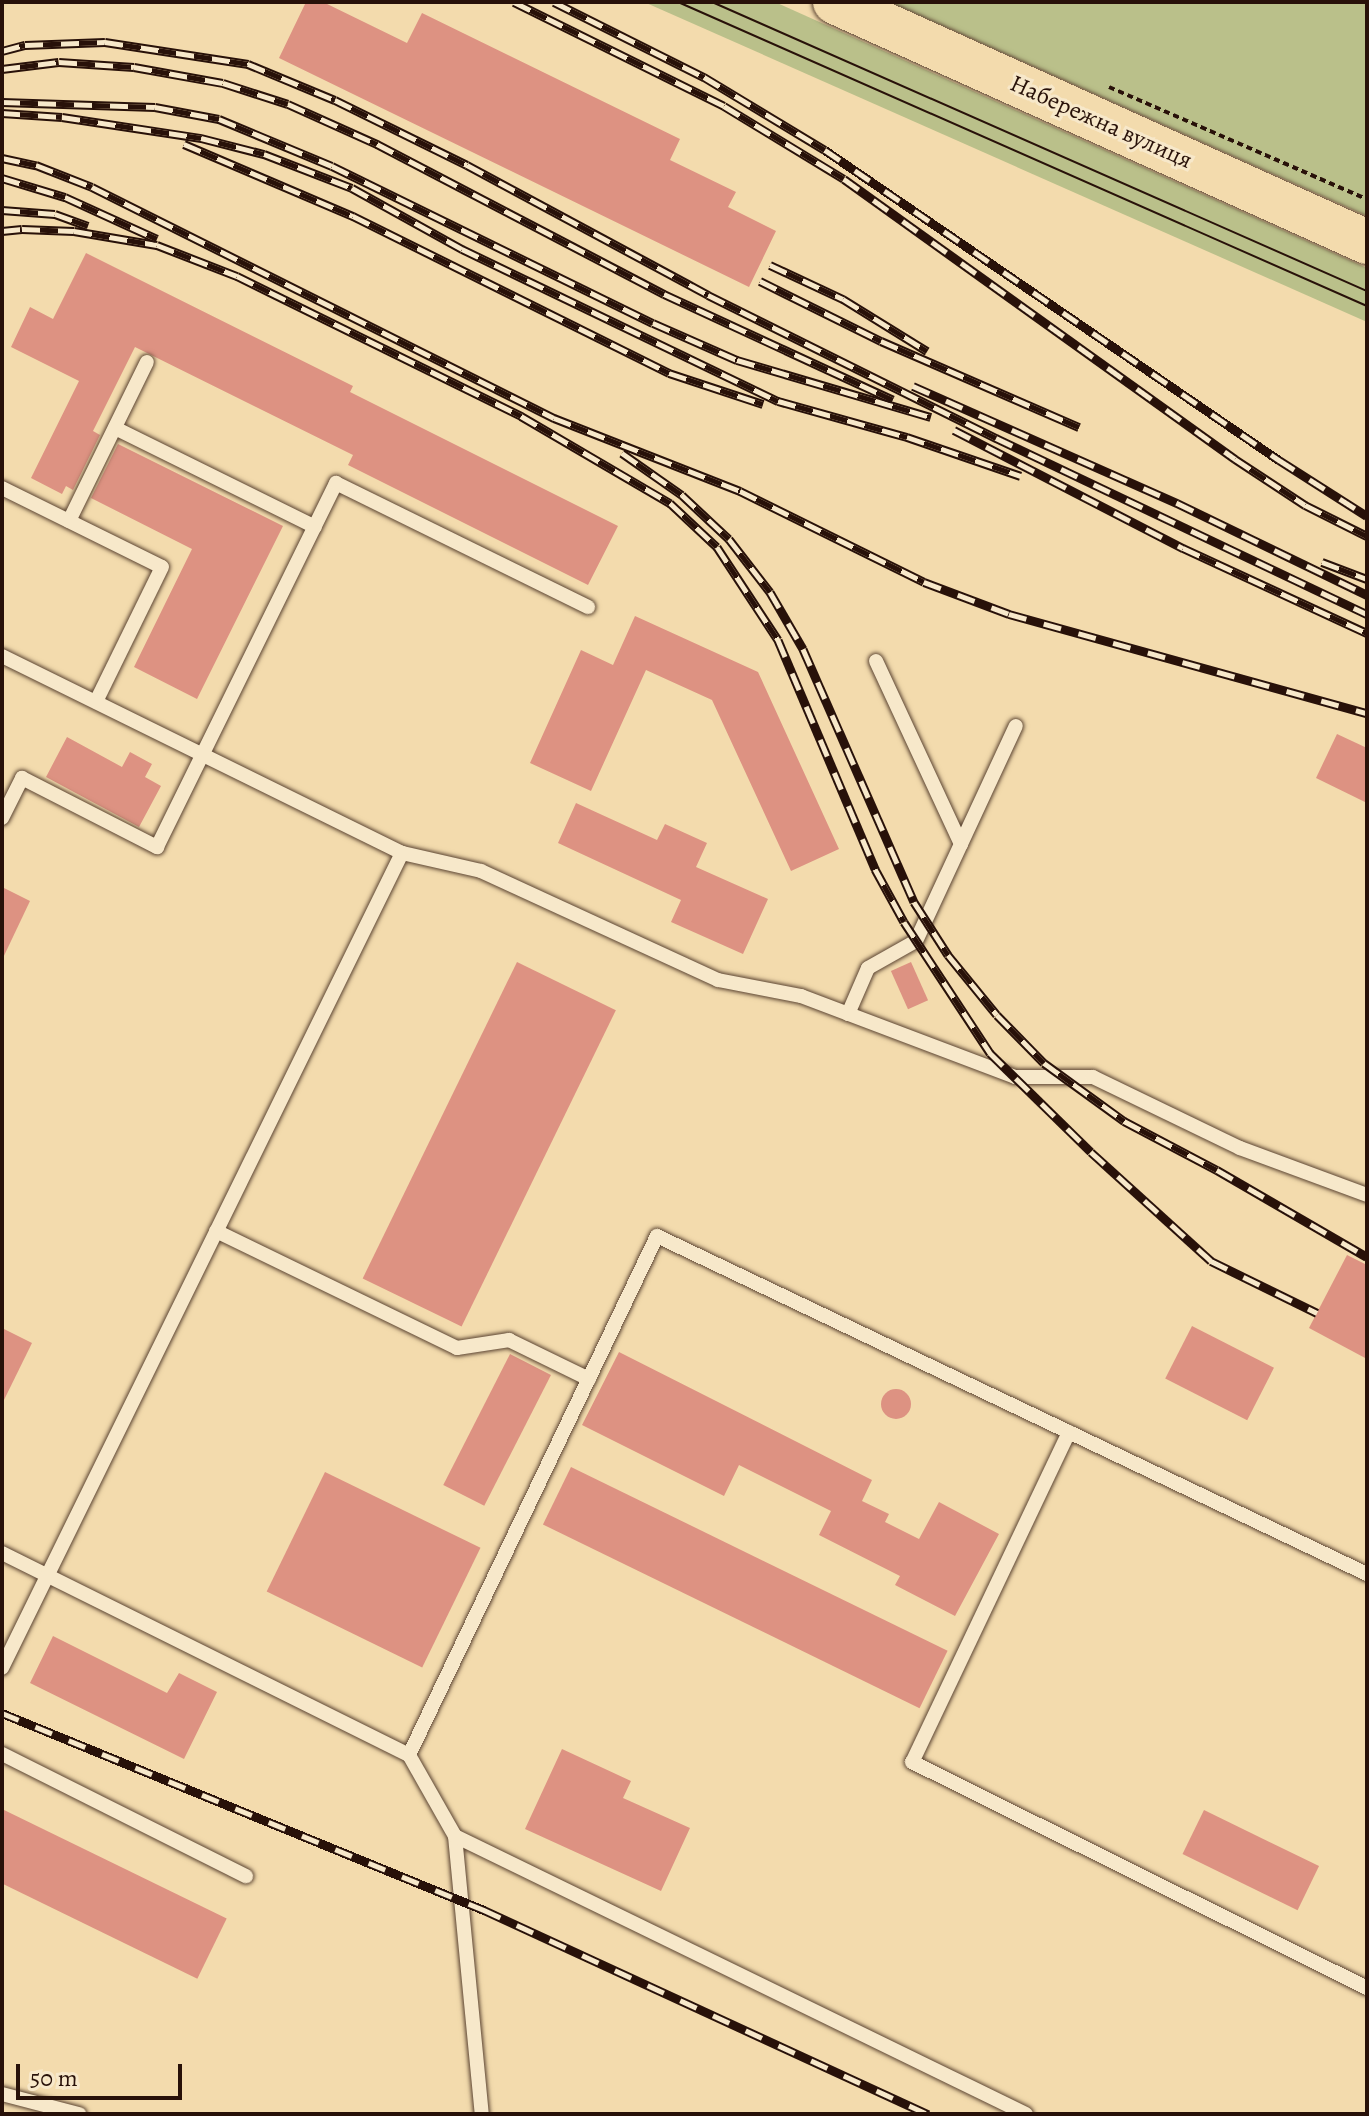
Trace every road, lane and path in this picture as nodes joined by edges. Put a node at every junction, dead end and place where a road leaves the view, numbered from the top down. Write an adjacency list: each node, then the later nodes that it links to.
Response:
1 (835, 2): 4 (highway, Набережна вулиця)
2 (1102, 84): 3 (path)
3 (1367, 199)
4 (1367, 242)
5 (147, 362): 6 (lane)
6 (115, 428): 8 (lane); 9 (lane)
7 (2, 488): 8 (lane)
8 (69, 521): 13 (lane)
9 (315, 527): 10 (lane); 15 (lane)
10 (588, 607)
11 (2, 656): 13 (lane)
12 (876, 661): 17 (lane)
13 (96, 702): 15 (lane)
14 (1016, 726): 17 (lane)
15 (203, 755): 16 (lane); 18 (lane)
16 (2, 818)
17 (961, 844): 19 (lane)
18 (402, 853): 19 (lane); 21 (lane)
19 (848, 1014): 20 (lane)
20 (1367, 1195)
21 (216, 1231): 22 (lane); 26 (lane)
22 (589, 1379): 23 (lane); 29 (lane)
23 (1069, 1432): 25 (lane); 32 (lane)
24 (2, 1553): 26 (lane)
25 (1367, 1574)
26 (47, 1575): 27 (lane); 29 (lane)
27 (2, 1668)
28 (2, 1754): 31 (lane)
29 (409, 1755): 30 (lane)
30 (455, 1836): 35 (lane); 36 (lane)
31 (246, 1876)
32 (1367, 1988)
33 (2, 2094): 34 (lane)
34 (79, 2114)
35 (482, 2114)
36 (1026, 2114)

